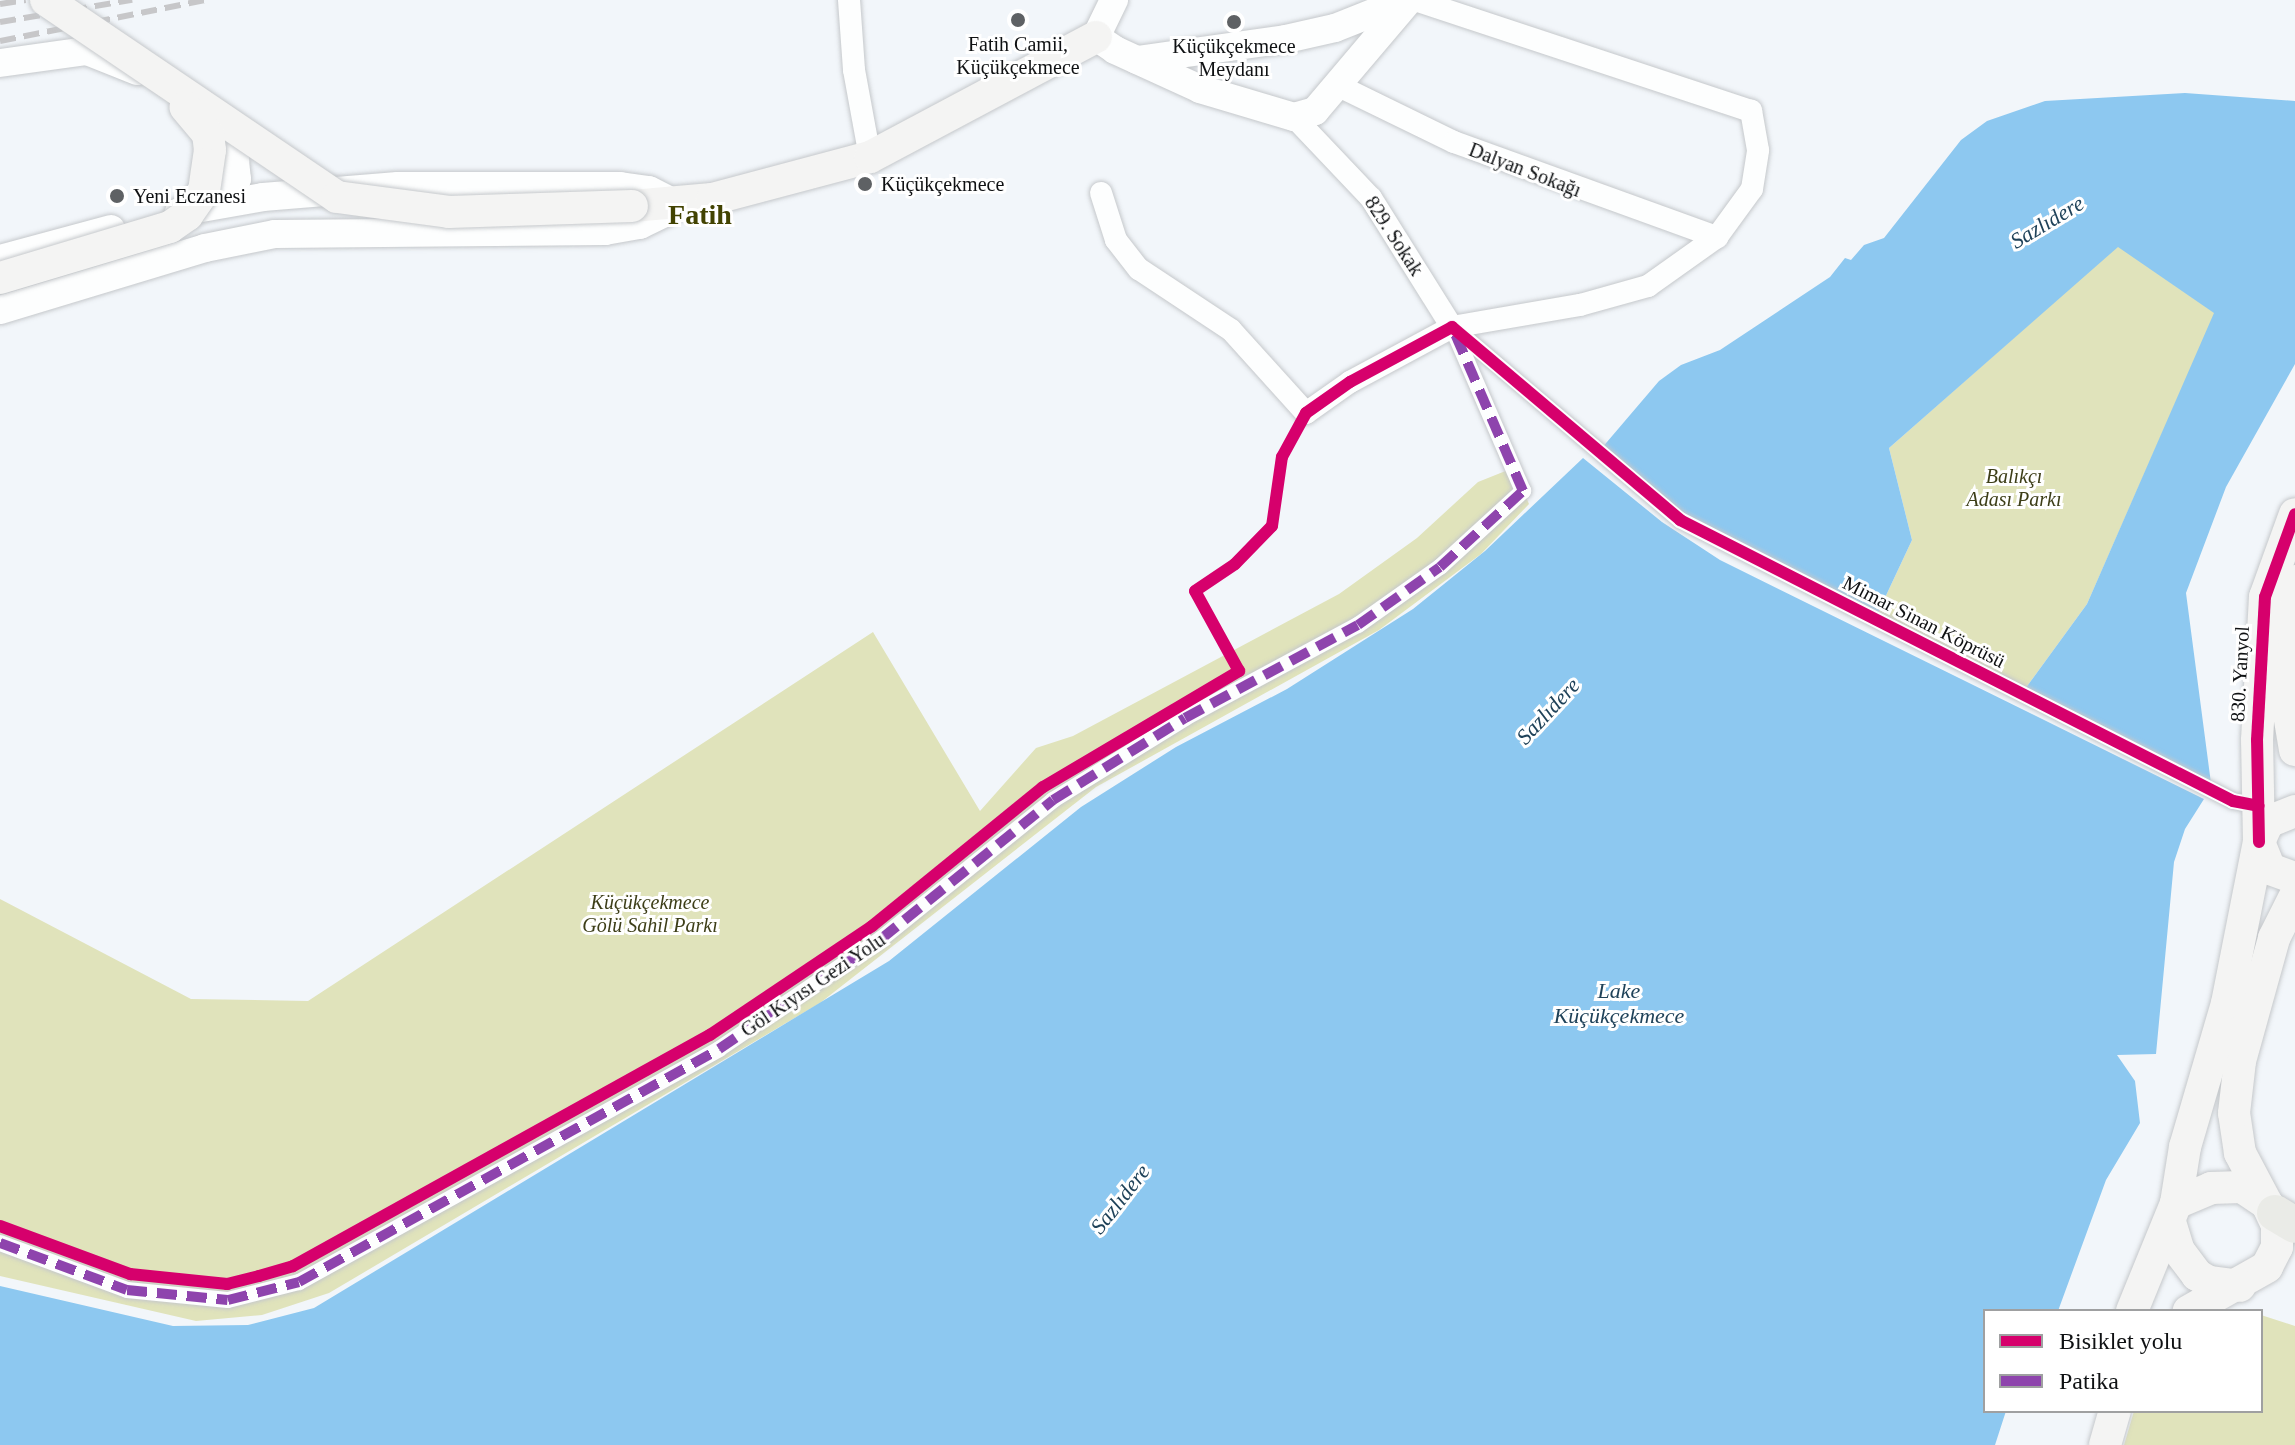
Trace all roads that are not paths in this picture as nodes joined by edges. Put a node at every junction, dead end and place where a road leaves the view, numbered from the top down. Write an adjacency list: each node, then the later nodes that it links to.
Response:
1 (46, 0): 10 (main road, bridge)
2 (849, 0): 13 (street)
3 (1114, 0): 6 (street)
4 (1407, 0): 7 (street); 9 (street)
5 (1416, 0): 18 (street)
6 (1096, 37): 7 (street); 13 (main road)
7 (1137, 60): 11 (street)
8 (0, 63): 12 (street)
9 (1339, 86): 11 (street); 18 (street, Dalyan Sokağı)
10 (167, 87): 17 (main road, bridge); 20 (main road, bridge)
11 (1294, 117): 22 (street, 829. Sokak)
12 (218, 127): 15 (street); 16 (street)
13 (870, 157): 17 (main road)
14 (1101, 193): 22 (street)
15 (311, 194): 16 (street); 17 (street)
16 (219, 203): 19 (street)
17 (679, 206): 21 (street)
18 (1717, 237): 22 (street)
19 (0, 259)
20 (0, 278)
21 (0, 310)
22 (1452, 327): 26 (street, Mimar Sinan Köprüsü); 33 (street, Göl Kıyısı Gezi Yolu)
23 (2295, 514): 26 (main road, 830. Yanyol)
24 (2295, 581): 25 (main road)
25 (2295, 750)
26 (2259, 806): 28 (main road, 830. Yanyol)
27 (2295, 811): 28 (main road)
28 (2259, 842): 29 (main road); 31 (main road, 830. Yanyol)
29 (2295, 878)
30 (2295, 896): 32 (main road)
31 (2173, 1213): 32 (main road); 34 (main road); 35 (main road, 830. Yanyol)
32 (2279, 1214): 34 (main road)
33 (0, 1243)
34 (2240, 1286): 36 (main road)
35 (2133, 1309)
36 (2193, 1309)
37 (2094, 1413): 39 (main road)
38 (2114, 1413): 40 (main road)
39 (2086, 1445)
40 (2105, 1445)

